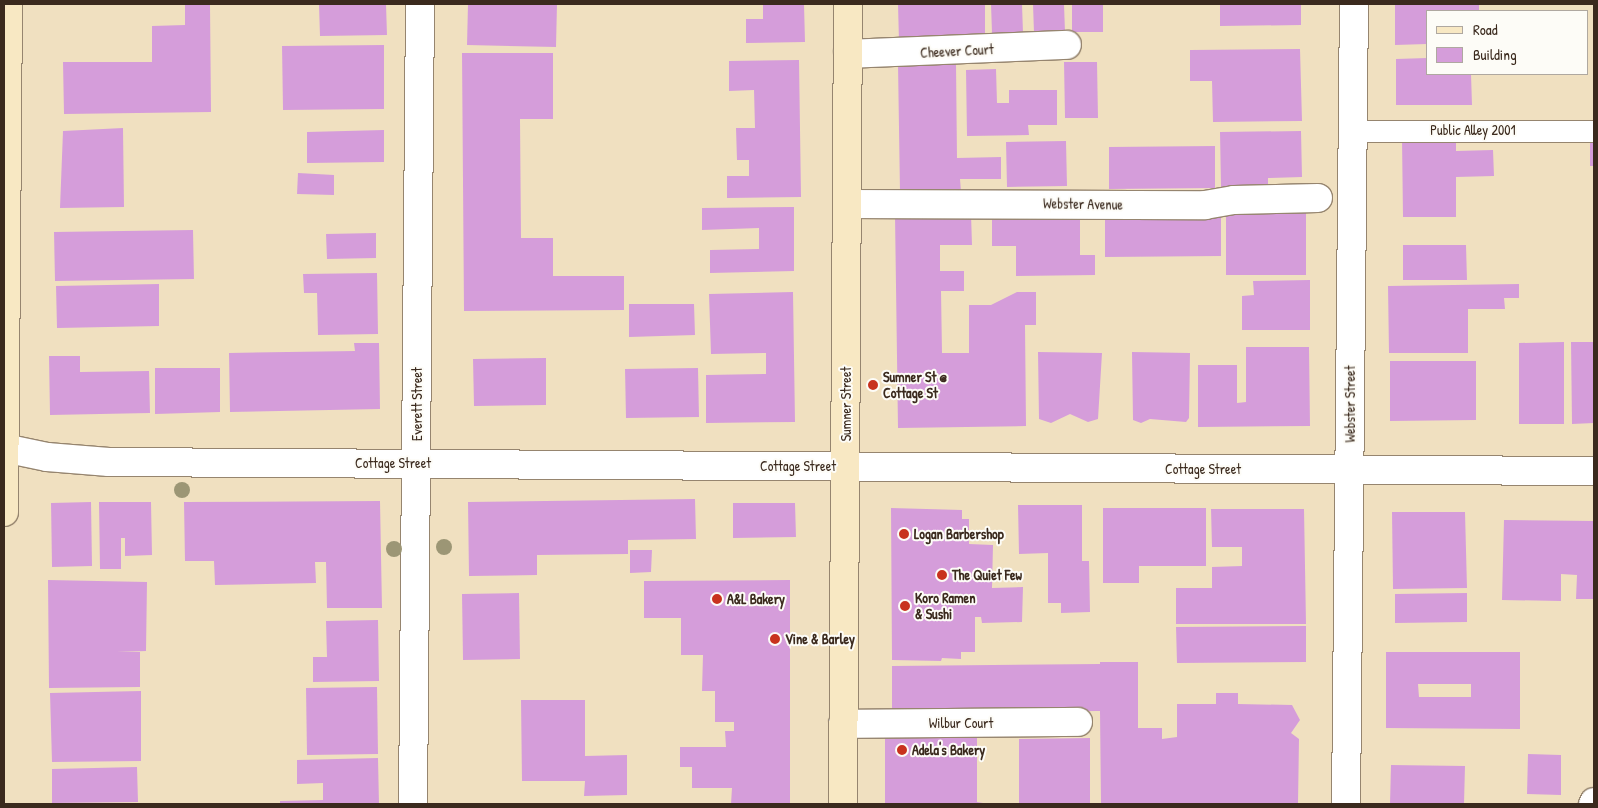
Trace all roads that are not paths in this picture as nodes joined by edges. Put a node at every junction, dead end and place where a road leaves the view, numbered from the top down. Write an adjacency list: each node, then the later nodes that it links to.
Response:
1 (8, 4): 7 (main road)
2 (420, 4): 13 (street, Everett Street)
3 (848, 4): 6 (main road, Sumner Street)
4 (1354, 4): 8 (street, Webster Street)
5 (1067, 45): 6 (street, Cheever Court)
6 (848, 54): 11 (main road, Sumner Street)
7 (6, 61): 12 (main road)
8 (1352, 131): 9 (lane, Public Alley 2001); 15 (street, Webster Street)
9 (1594, 132)
10 (1318, 198): 11 (street, Webster Avenue)
11 (847, 204): 14 (main road, Sumner Street)
12 (4, 447): 13 (street, Cottage Street); 17 (main road)
13 (416, 464): 14 (street, Cottage Street); 20 (street, Everett Street)
14 (845, 466): 15 (street, Cottage Street); 19 (main road, Sumner Street)
15 (1349, 470): 16 (street, Cottage Street); 22 (street, Webster Street)
16 (1594, 471)
17 (4, 512)
18 (1078, 722): 19 (street, Wilbur Court)
19 (843, 724): 21 (main road, Sumner Street)
20 (413, 804)
21 (842, 804)
22 (1346, 804)

